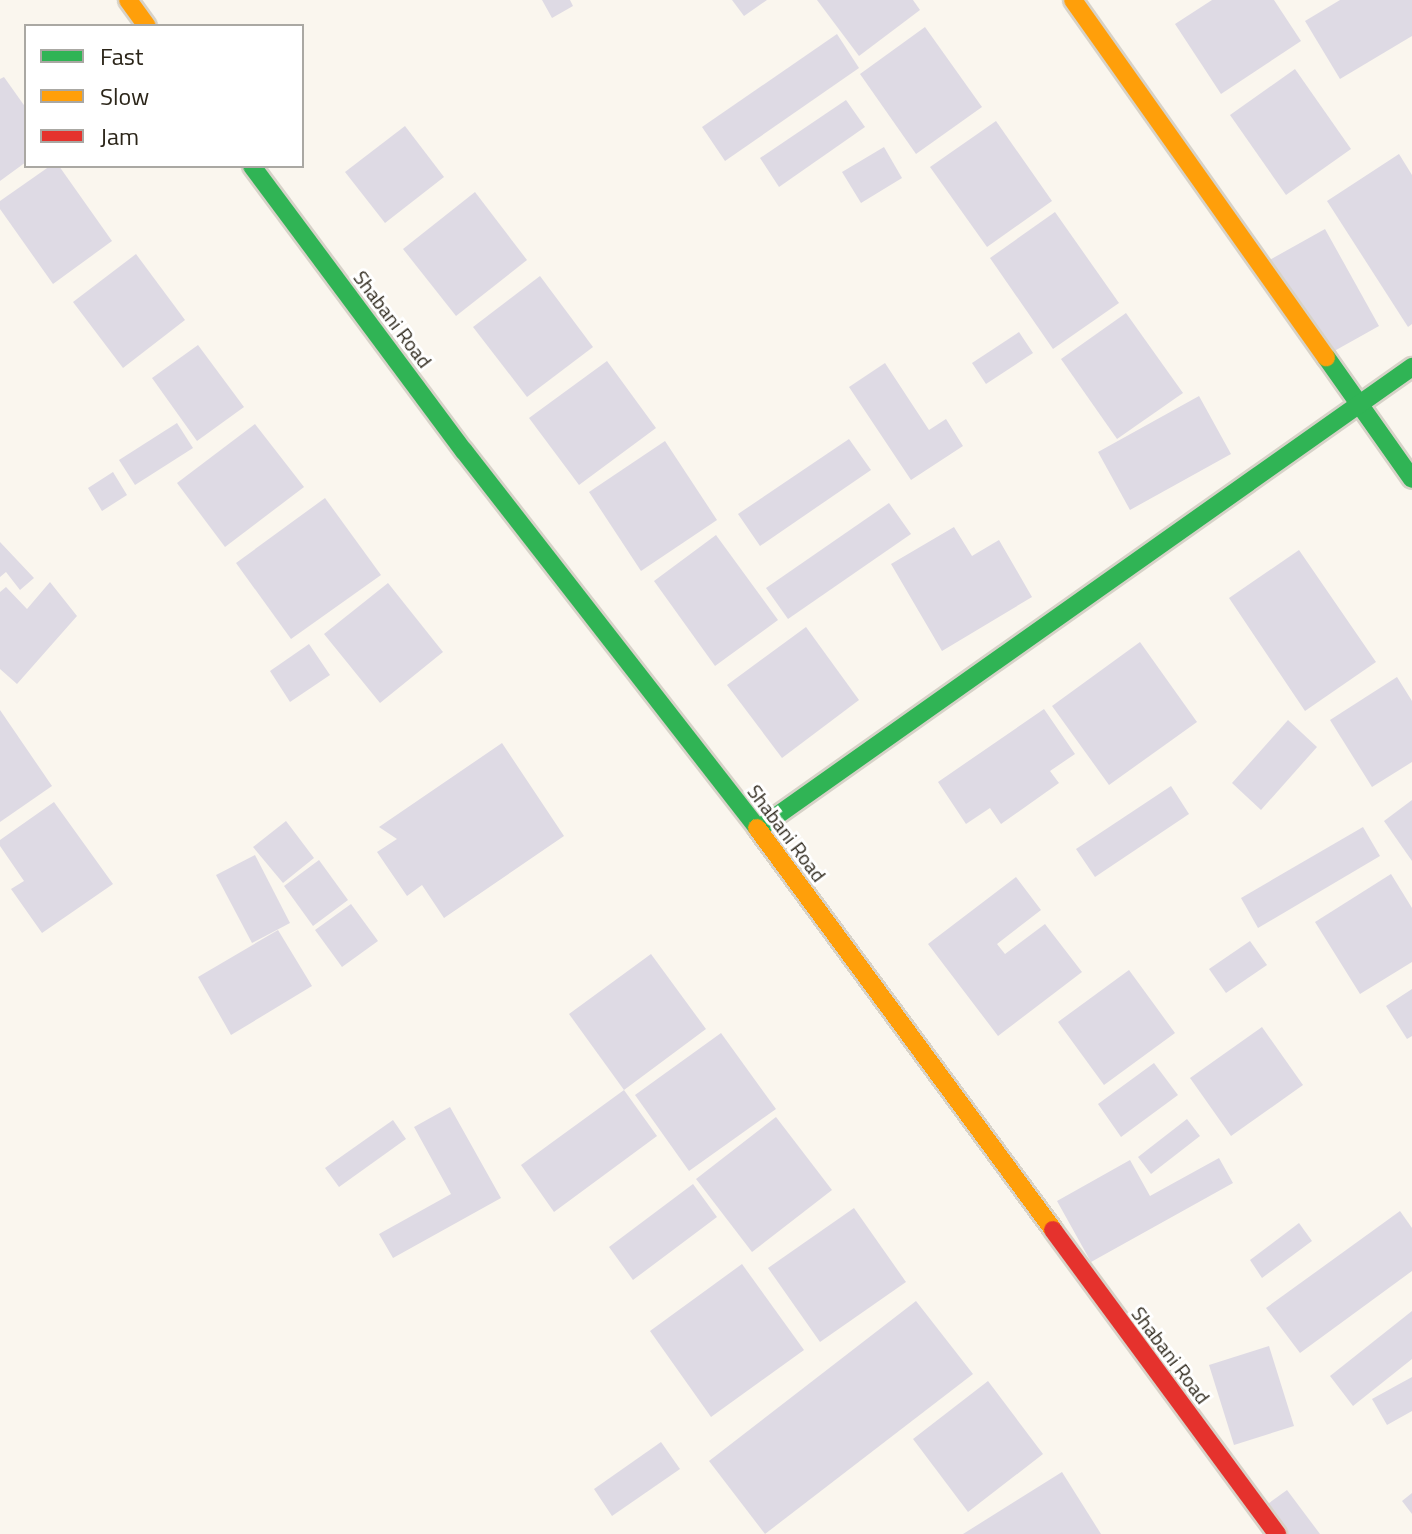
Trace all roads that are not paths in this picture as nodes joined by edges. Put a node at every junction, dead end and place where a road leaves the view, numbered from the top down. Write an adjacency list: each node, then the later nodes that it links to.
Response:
1 (128, 0): 3 (street)
2 (1073, 0): 6 (street)
3 (146, 24)
4 (253, 168): 8 (street, Shabani Road)
5 (1412, 367): 6 (street)
6 (1359, 402): 7 (street); 8 (street)
7 (1412, 479)
8 (758, 829): 9 (street, Shabani Road)
9 (1277, 1534)

